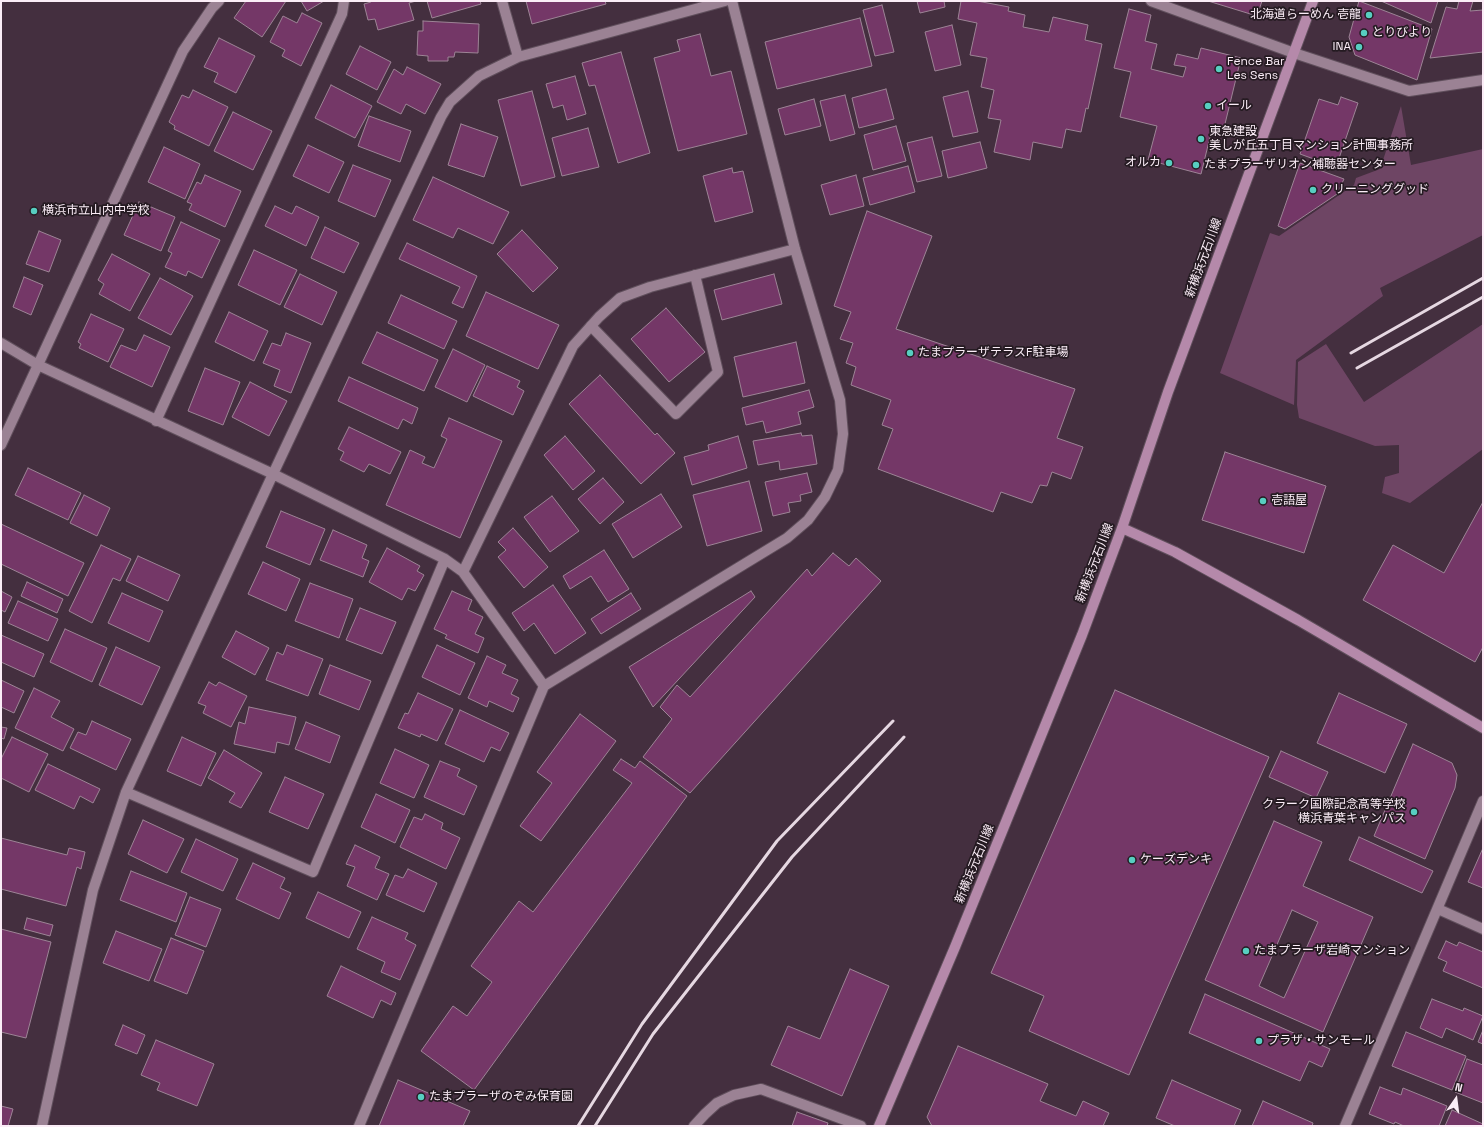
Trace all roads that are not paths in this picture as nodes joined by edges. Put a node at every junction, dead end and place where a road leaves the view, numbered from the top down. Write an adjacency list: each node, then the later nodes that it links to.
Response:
1 (219, 1): 15 (street)
2 (344, 1): 16 (street)
3 (502, 1): 9 (street)
4 (725, 1): 9 (street)
5 (732, 1): 11 (street)
6 (1151, 1): 8 (street)
7 (1313, 1): 8 (street, 新横浜元石川線)
8 (1294, 53): 10 (street); 19 (street, 新横浜元石川線)
9 (518, 57): 18 (street)
10 (1483, 80)
11 (795, 248): 12 (street); 22 (street)
12 (695, 275): 13 (street); 13 (street)
13 (591, 326): 21 (street)
14 (1, 343): 15 (street)
15 (38, 365): 16 (street); 17 (street)
16 (156, 421): 18 (street)
17 (1, 446)
18 (273, 474): 20 (street); 24 (street)
19 (1122, 528): 23 (street); 32 (street, 新横浜元石川線)
20 (446, 559): 21 (street); 24 (street)
21 (463, 572): 22 (street)
22 (544, 686): 29 (street)
23 (1483, 728)
24 (126, 792): 28 (street)
25 (1483, 801): 26 (street)
26 (1438, 909): 27 (street); 33 (street)
27 (1483, 929)
28 (42, 1126)
29 (359, 1126)
30 (694, 1126): 31 (street)
31 (860, 1126)
32 (879, 1126)
33 (1345, 1126)

